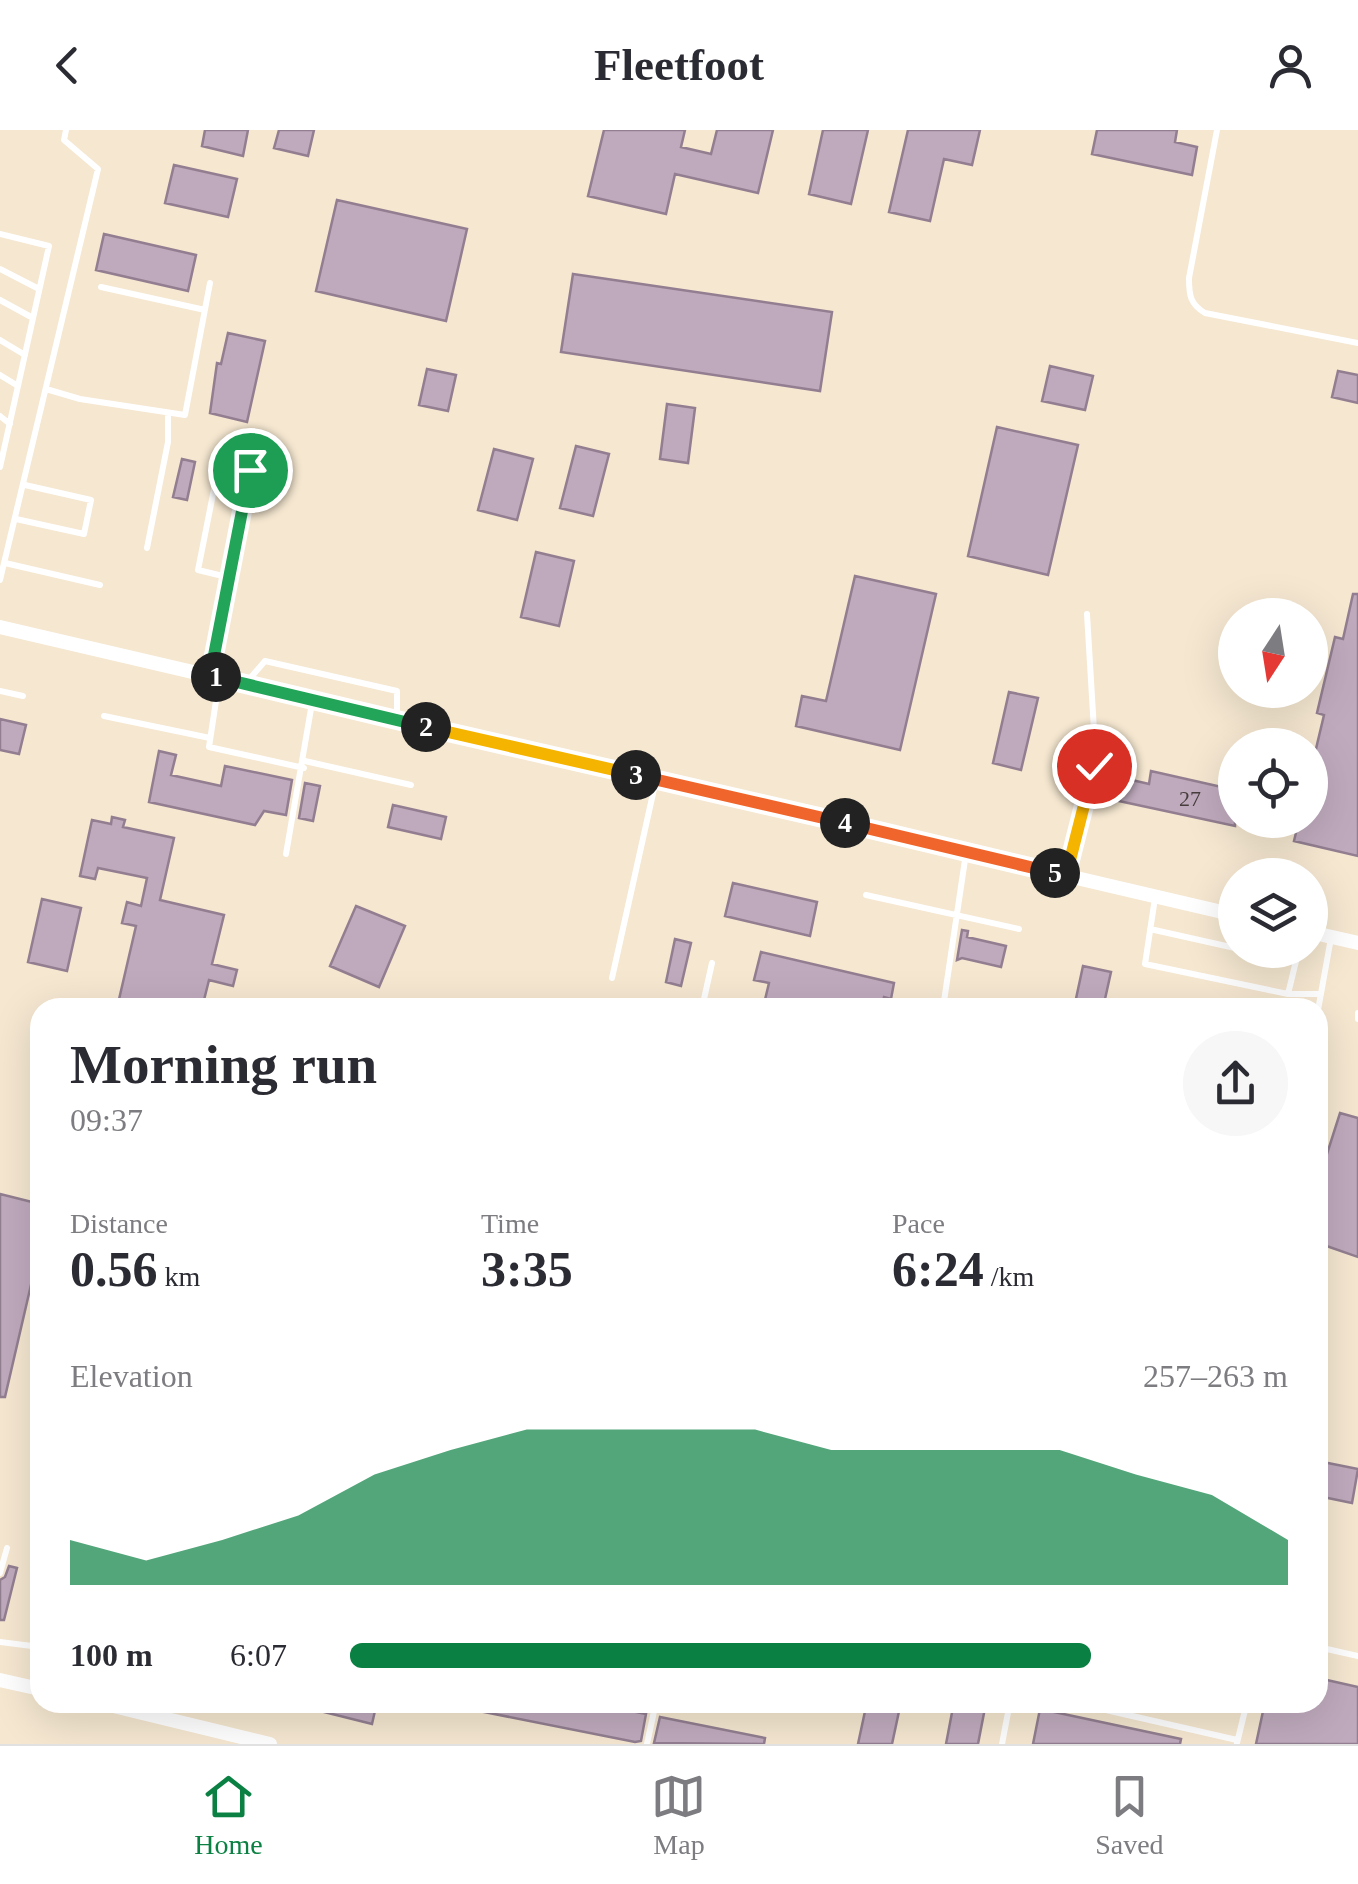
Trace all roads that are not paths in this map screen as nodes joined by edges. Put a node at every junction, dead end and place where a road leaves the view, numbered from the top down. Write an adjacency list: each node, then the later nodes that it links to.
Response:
1 (66, 130): 16 (lane)
2 (1218, 130): 12 (lane)
3 (0, 234): 7 (lane)
4 (0, 269): 7 (lane)
5 (210, 282): 9 (lane)
6 (101, 287): 9 (lane)
7 (40, 289): 10 (lane)
8 (0, 300): 10 (lane)
9 (205, 310): 17 (lane)
10 (33, 318): 13 (lane)
11 (0, 340): 13 (lane)
12 (1358, 343)
13 (25, 355): 15 (lane)
14 (0, 375): 15 (lane)
15 (18, 386): 19 (lane)
16 (46, 389): 17 (lane); 22 (lane)
17 (168, 413): 24 (lane)
18 (0, 416): 19 (lane)
19 (10, 424): 20 (lane)
20 (1, 457): 21 (lane)
21 (0, 467)
22 (24, 486): 23 (lane); 23 (lane)
23 (16, 519): 25 (lane)
24 (147, 548)
25 (5, 563): 27 (lane); 28 (lane)
26 (227, 577): 26 (lane); 31 (lane)
27 (0, 580)
28 (100, 585)
29 (1087, 614): 44 (lane)
30 (0, 627): 31 (street)
31 (215, 677): 32 (street); 38 (lane)
32 (245, 684): 35 (street); 37 (lane)
33 (0, 690): 34 (lane)
34 (23, 696)
35 (313, 701): 37 (street); 39 (lane)
36 (104, 716): 38 (lane)
37 (398, 720): 40 (street)
38 (210, 738): 39 (lane)
39 (304, 764): 41 (lane); 43 (lane)
40 (656, 779): 42 (street); 57 (lane)
41 (411, 785)
42 (966, 852): 44 (street); 48 (lane)
43 (286, 854)
44 (1066, 876): 46 (street)
45 (866, 895): 48 (lane)
46 (1155, 896): 47 (street); 50 (lane)
47 (1218, 911)
48 (955, 914): 49 (lane); 61 (lane)
49 (1018, 929)
50 (1150, 929): 54 (lane); 58 (lane)
51 (1328, 936): 52 (street)
52 (1331, 937): 53 (street); 59 (lane)
53 (1358, 943)
54 (1218, 944)
55 (712, 963): 60 (lane)
56 (1294, 968): 58 (lane)
57 (612, 978)
58 (1288, 994): 59 (lane)
59 (1320, 994): 62 (lane)
60 (704, 998)
61 (944, 998)
62 (1320, 998)
63 (7, 1548): 64 (lane)
64 (0, 1574)
65 (0, 1642): 66 (lane)
66 (30, 1646)
67 (1328, 1649): 68 (lane)
68 (1358, 1656)
69 (0, 1680): 70 (street)
70 (30, 1687)
71 (144, 1713): 77 (street)
72 (654, 1713): 78 (lane)
73 (1008, 1713): 79 (lane)
74 (1117, 1713): 76 (lane)
75 (1245, 1713): 76 (lane)
76 (1237, 1742)
77 (270, 1744)
78 (647, 1744)
79 (1002, 1744)

